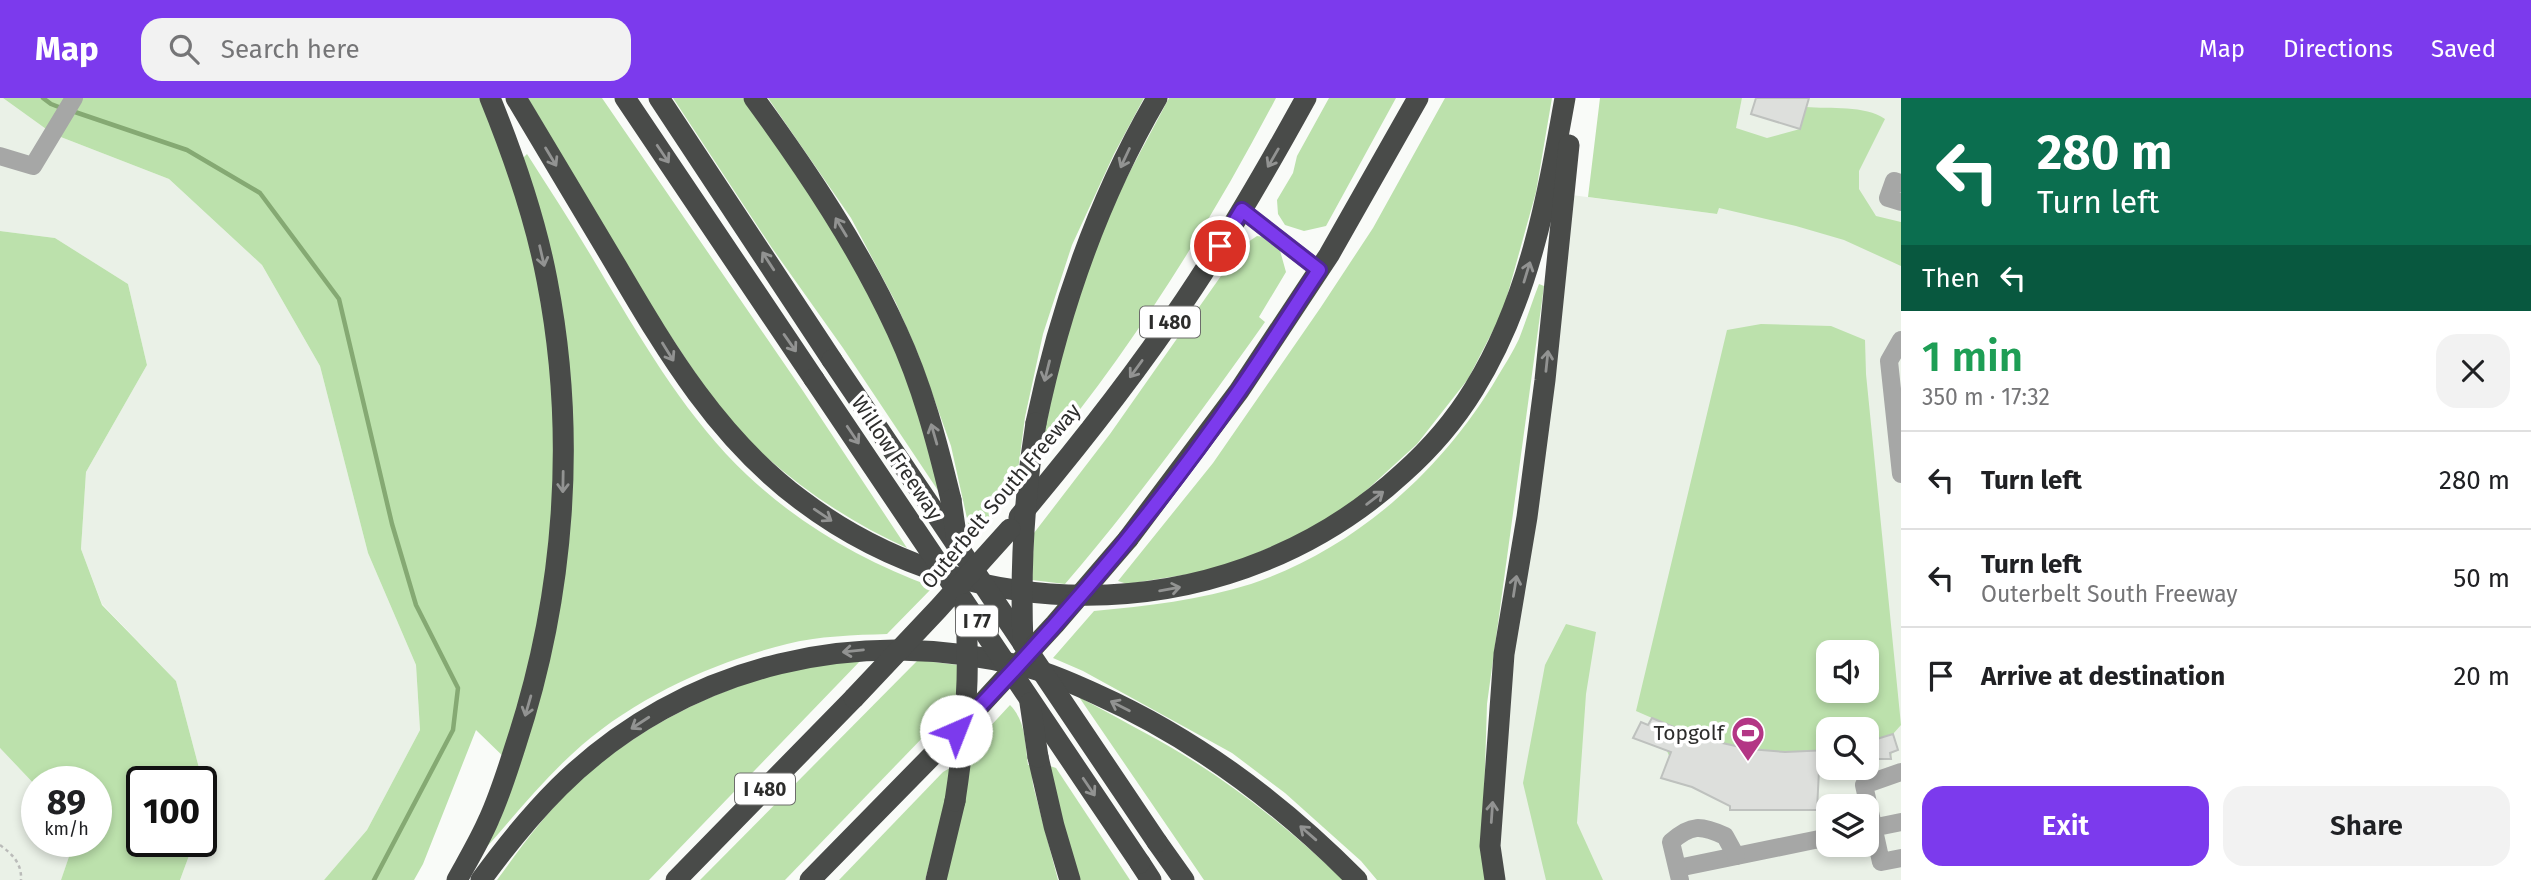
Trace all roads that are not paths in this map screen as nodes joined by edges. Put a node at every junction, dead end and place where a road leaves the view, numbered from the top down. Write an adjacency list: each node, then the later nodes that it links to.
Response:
1 (74, 98): 12 (lane)
2 (490, 98): 29 (highway, one-way to 29)
3 (516, 98): 10 (highway, one-way to 10)
4 (625, 98): 27 (highway, Willow Freeway / I 77, one-way to 27, bridge)
5 (659, 98): 35 (highway, Willow Freeway / I 77, one-way to 5, bridge)
6 (754, 98): 33 (highway, one-way to 6, bridge)
7 (1157, 98): 34 (highway, one-way to 34, bridge)
8 (1306, 98): 15 (highway, Outerbelt South Freeway / I 480, one-way to 15)
9 (1418, 98): 16 (highway)
10 (1565, 98)
11 (1574, 98): 37 (highway, one-way to 11)
12 (0, 156)
13 (1901, 183): 14 (lane)
14 (1901, 202)
15 (1242, 210): 16 (lane); 31 (highway, Outerbelt South Freeway / I 480, one-way to 31, bridge)
16 (1319, 270): 32 (highway, bridge)
17 (1901, 340): 18 (lane)
18 (1901, 471)
19 (1901, 772): 20 (lane)
20 (1865, 794)
21 (1901, 822): 22 (lane)
22 (1879, 826)
23 (1816, 840): 24 (lane)
24 (1736, 856): 28 (lane); 28 (lane)
25 (1879, 856): 26 (lane)
26 (1901, 858)
27 (1146, 871)
28 (1679, 874)
29 (457, 880)
30 (481, 880): 36 (highway, one-way to 30)
31 (676, 880)
32 (810, 880)
33 (936, 880)
34 (1070, 880)
35 (1184, 880)
36 (1357, 880)
37 (1496, 880)

